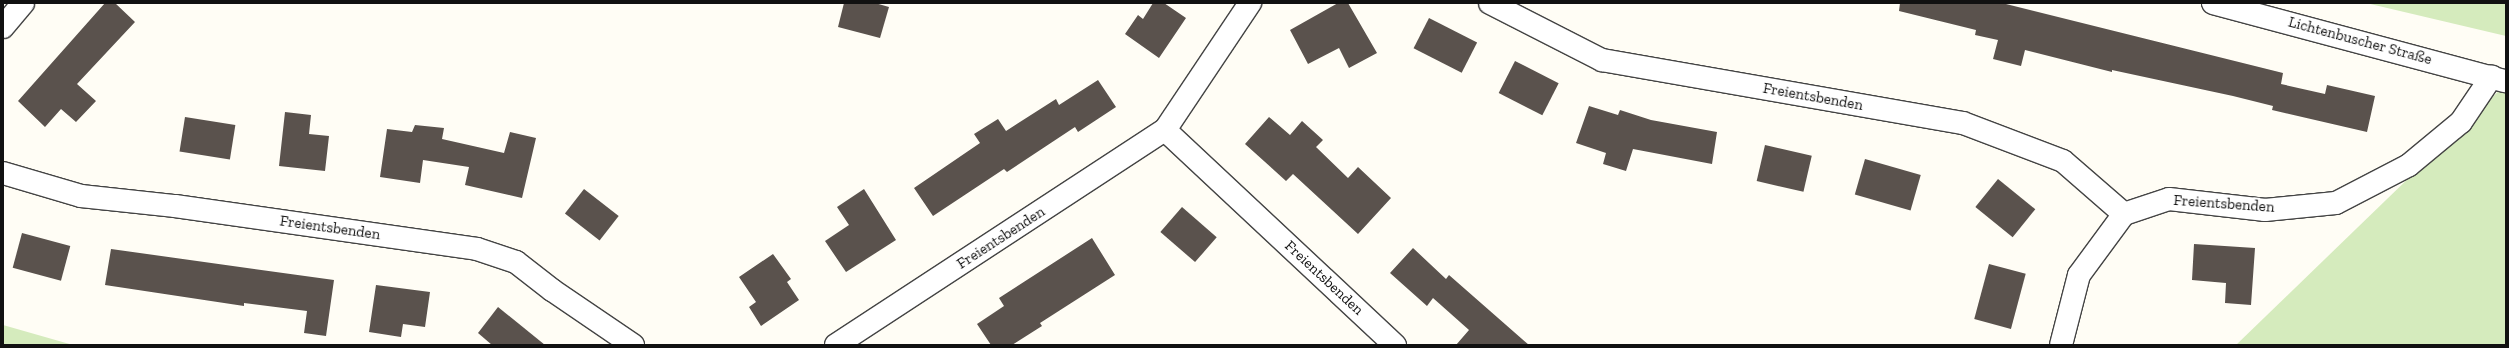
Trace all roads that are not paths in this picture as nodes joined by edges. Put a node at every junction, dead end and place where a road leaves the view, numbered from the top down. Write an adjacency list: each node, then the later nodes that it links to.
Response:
1 (23, 3): 5 (street)
2 (1250, 3): 7 (street, Freientsbenden)
3 (1490, 3): 9 (street, Freientsbenden)
4 (2213, 3): 6 (street, Lichtenbuscher Straße)
5 (3, 27)
6 (2499, 79): 9 (street, Freientsbenden)
7 (1165, 130): 11 (street, Freientsbenden); 12 (street, Freientsbenden)
8 (3, 173): 10 (street, Freientsbenden)
9 (2124, 214): 13 (street)
10 (633, 345)
11 (836, 345)
12 (1395, 345)
13 (2061, 345)

